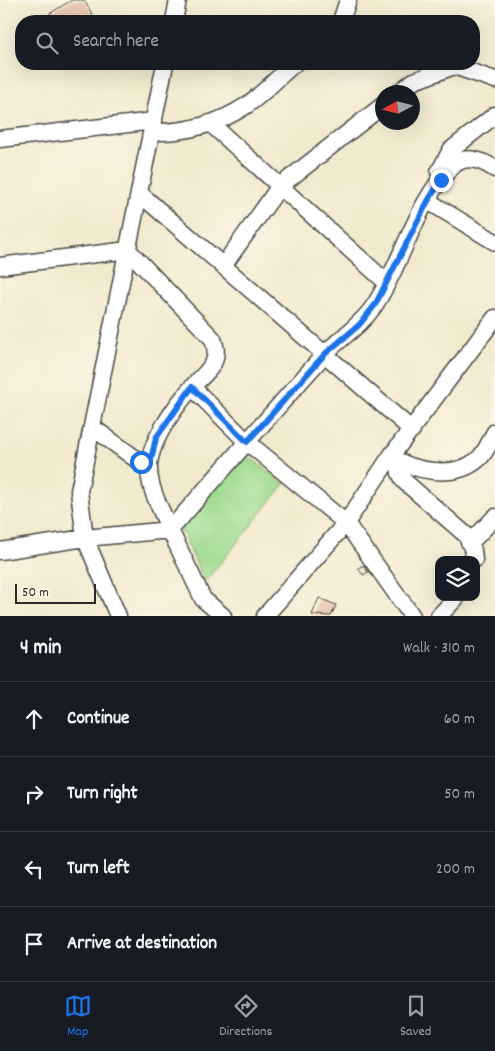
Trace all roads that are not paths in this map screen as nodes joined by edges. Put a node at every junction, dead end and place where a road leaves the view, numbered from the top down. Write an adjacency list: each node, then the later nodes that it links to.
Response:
1 (178, 0): 3 (street)
2 (348, 0): 4 (street)
3 (175, 15)
4 (343, 15)
5 (164, 70): 14 (street)
6 (287, 70): 13 (street)
7 (439, 70): 10 (street)
8 (466, 70): 9 (street)
9 (495, 80)
10 (408, 85)
11 (375, 111): 18 (street)
12 (495, 115): 17 (street)
13 (210, 123): 14 (street); 18 (street)
14 (153, 126): 15 (street); 19 (street)
15 (0, 139)
16 (494, 168): 17 (street)
17 (441, 180): 20 (street)
18 (280, 186): 24 (street); 25 (street)
19 (139, 193): 22 (street); 24 (street)
20 (428, 201): 21 (street); 25 (street)
21 (495, 242)
22 (128, 250): 23 (street); 28 (street); 29 (street)
23 (0, 266)
24 (223, 266): 27 (street)
25 (386, 282): 27 (street)
26 (495, 318): 30 (street)
27 (325, 354): 30 (street); 32 (street)
28 (192, 387): 32 (street); 34 (street)
29 (92, 427): 34 (street); 38 (street)
30 (412, 430): 33 (street)
31 (495, 432): 33 (street)
32 (247, 442): 36 (street); 37 (street)
33 (395, 459): 36 (street); 39 (street)
34 (150, 464): 37 (street)
35 (495, 517): 39 (street)
36 (346, 523): 45 (street); 46 (street)
37 (170, 530): 38 (street); 44 (street)
38 (85, 538): 40 (street); 43 (street)
39 (471, 542): 41 (street)
40 (0, 551)
41 (473, 556)
42 (452, 601): 47 (street)
43 (118, 616)
44 (223, 616)
45 (265, 616)
46 (412, 616)
47 (439, 616)

